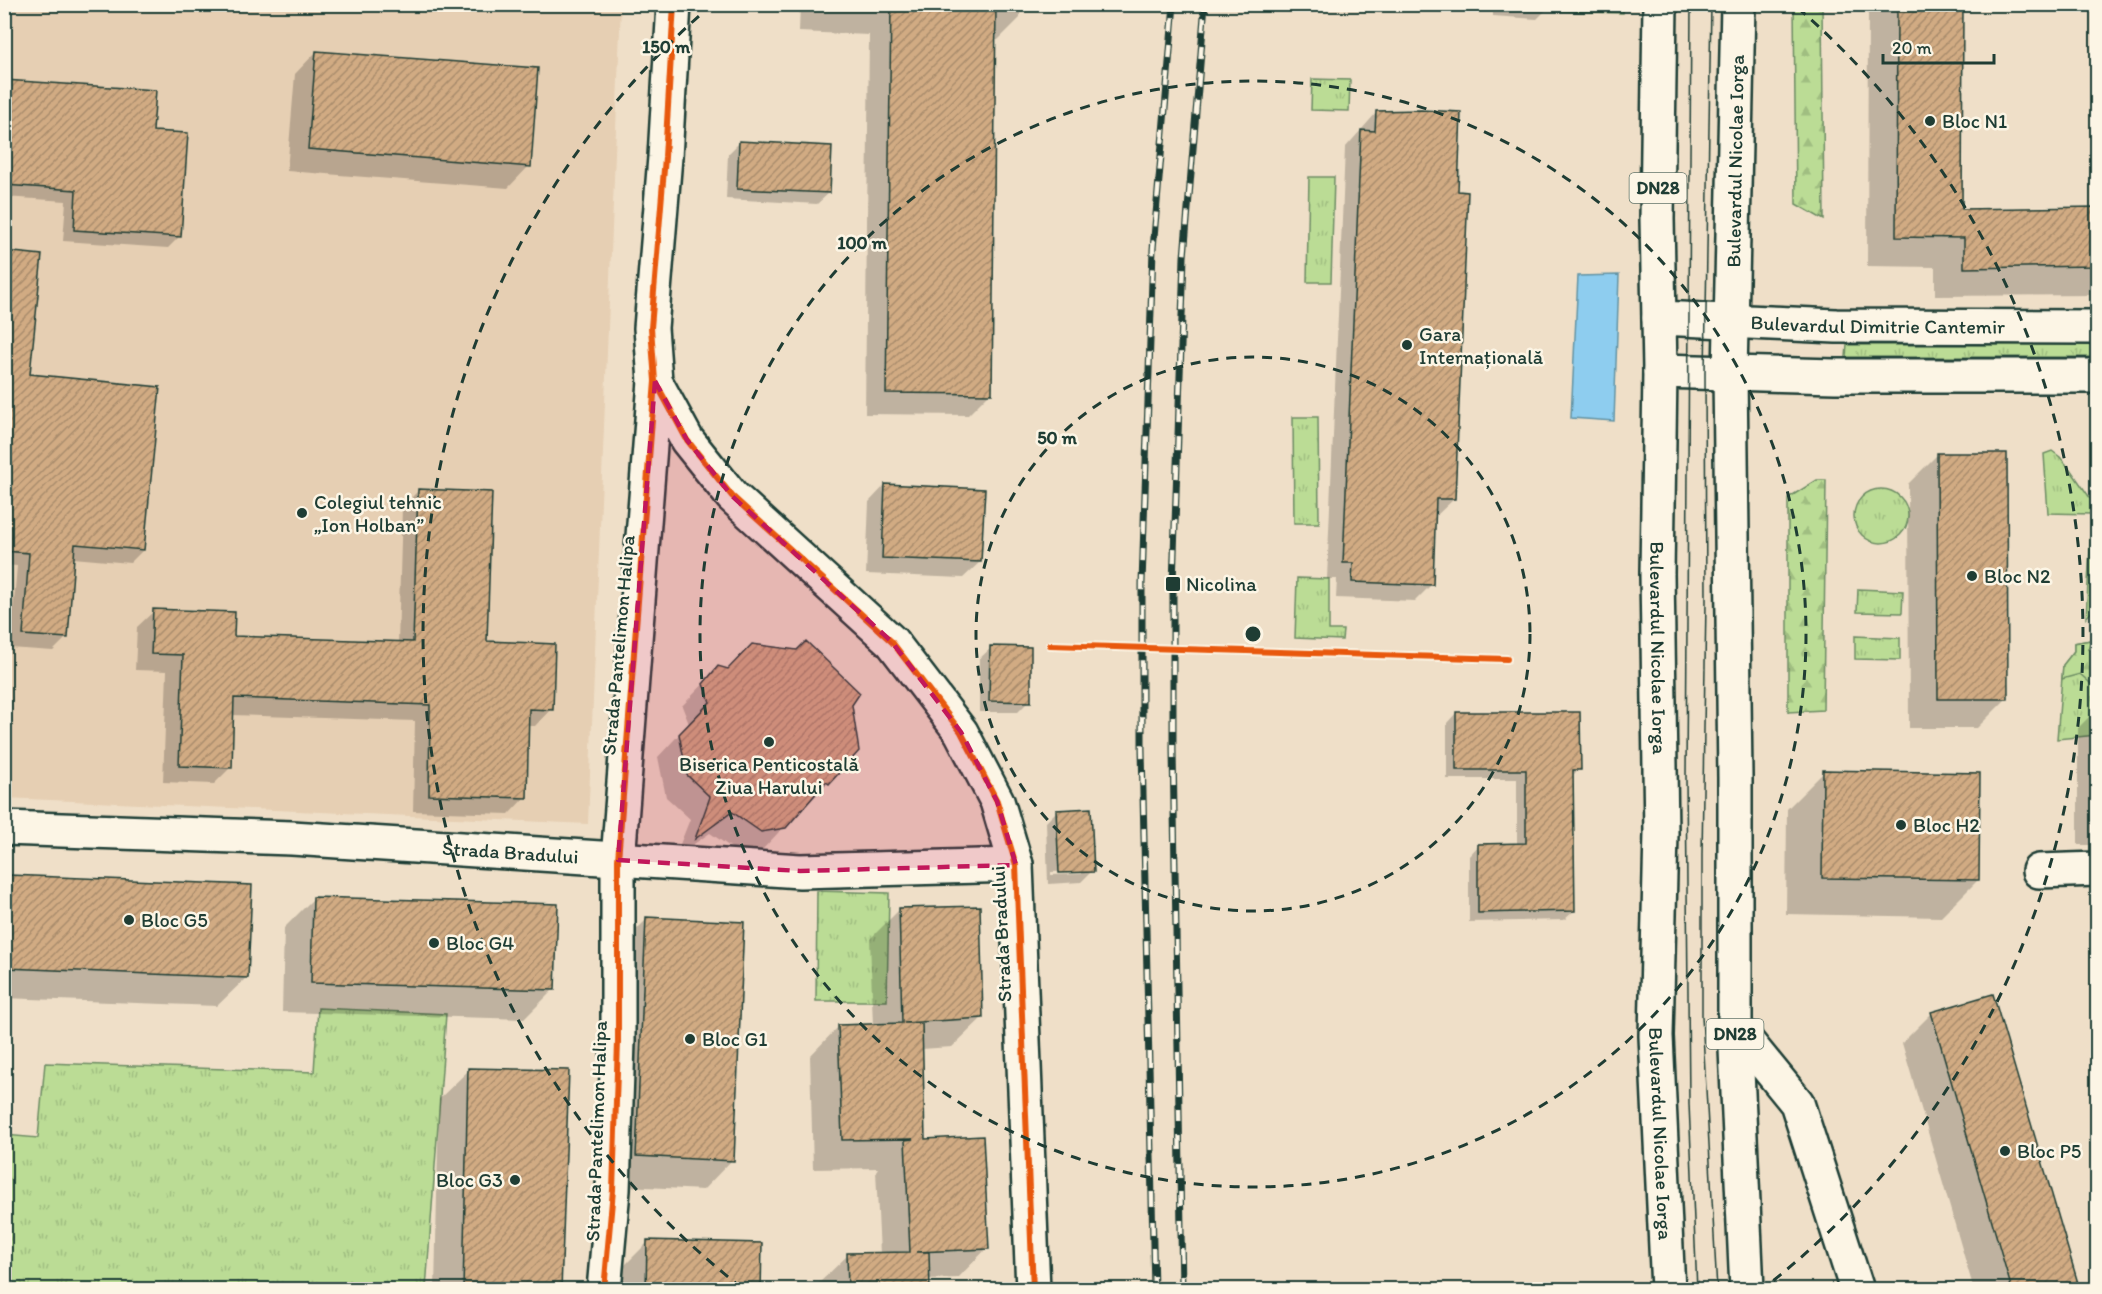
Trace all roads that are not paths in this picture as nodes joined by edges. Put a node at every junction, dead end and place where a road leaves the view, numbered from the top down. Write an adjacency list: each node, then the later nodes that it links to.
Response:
1 (674, 4): 10 (street, Strada Pantelimon Halipa)
2 (1660, 4): 4 (street, Bulevardul Nicolae Iorga / DN28)
3 (1738, 4): 5 (street, Bulevardul Nicolae Iorga / DN28)
4 (1659, 318): 5 (street, Bulevardul Dimitrie Cantemir); 7 (street, Bulevardul Nicolae Iorga / DN28)
5 (1733, 321): 6 (street, Bulevardul Dimitrie Cantemir); 8 (street, Bulevardul Nicolae Iorga / DN28)
6 (2097, 327)
7 (1660, 371): 8 (street); 19 (street, Bulevardul Nicolae Iorga / DN28)
8 (1730, 374): 9 (street); 16 (street, Bulevardul Nicolae Iorga / DN28)
9 (2097, 376)
10 (656, 381): 12 (street, Strada Pantelimon Halipa); 13 (street, Strada Bradului)
11 (4, 828): 12 (street, Strada Bradului)
12 (618, 860): 13 (street, Strada Bradului); 17 (street, Strada Pantelimon Halipa)
13 (1016, 865): 18 (street, Strada Bradului)
14 (2097, 869): 15 (street)
15 (2039, 871)
16 (1735, 1027): 20 (street, Bulevardul Nicolae Iorga / DN28); 21 (street)
17 (604, 1290)
18 (1033, 1290)
19 (1668, 1290)
20 (1746, 1290)
21 (1857, 1290)

